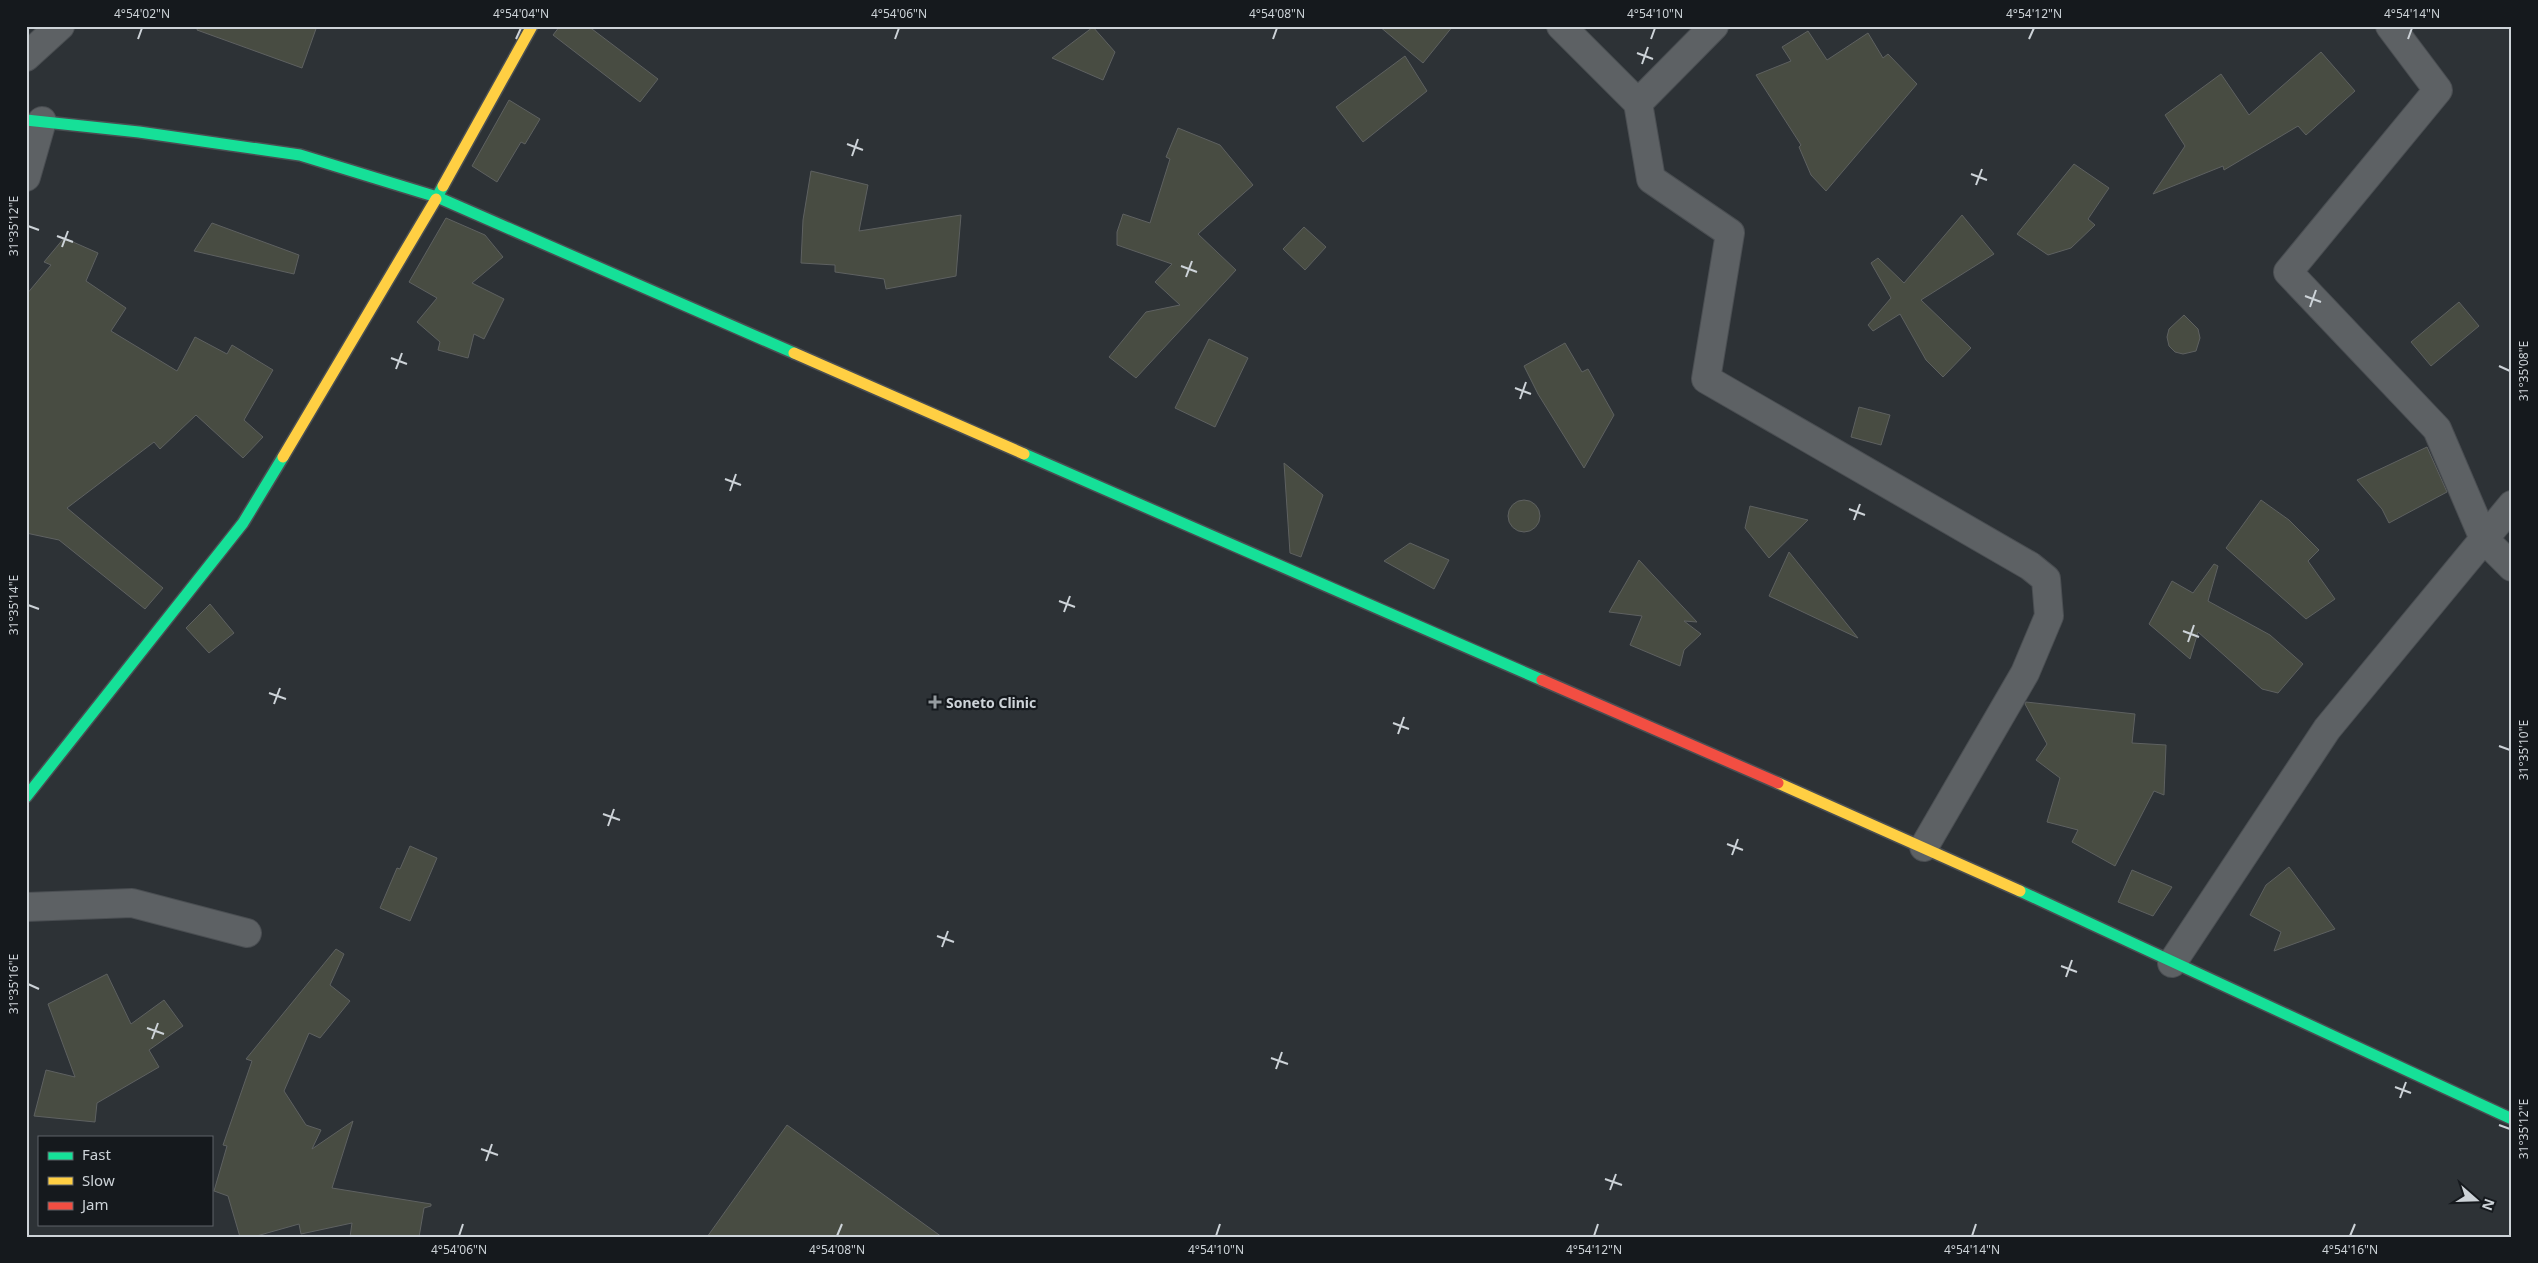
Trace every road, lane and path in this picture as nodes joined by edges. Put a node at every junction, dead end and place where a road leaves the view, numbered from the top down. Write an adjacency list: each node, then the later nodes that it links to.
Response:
1 (60, 26): 6 (street)
2 (532, 26): 10 (street)
3 (1561, 26): 7 (street)
4 (1714, 26): 7 (street)
5 (2390, 26): 12 (street)
6 (26, 57)
7 (1638, 103): 15 (street)
8 (34, 120): 9 (street); 10 (street)
9 (26, 177)
10 (437, 197): 14 (street); 15 (street)
11 (2512, 505): 12 (street)
12 (2484, 539): 13 (street); 18 (street)
13 (2512, 567)
14 (26, 798)
15 (1924, 847): 18 (street)
16 (26, 907): 17 (street)
17 (247, 933)
18 (2172, 963): 19 (street)
19 (2512, 1119)

